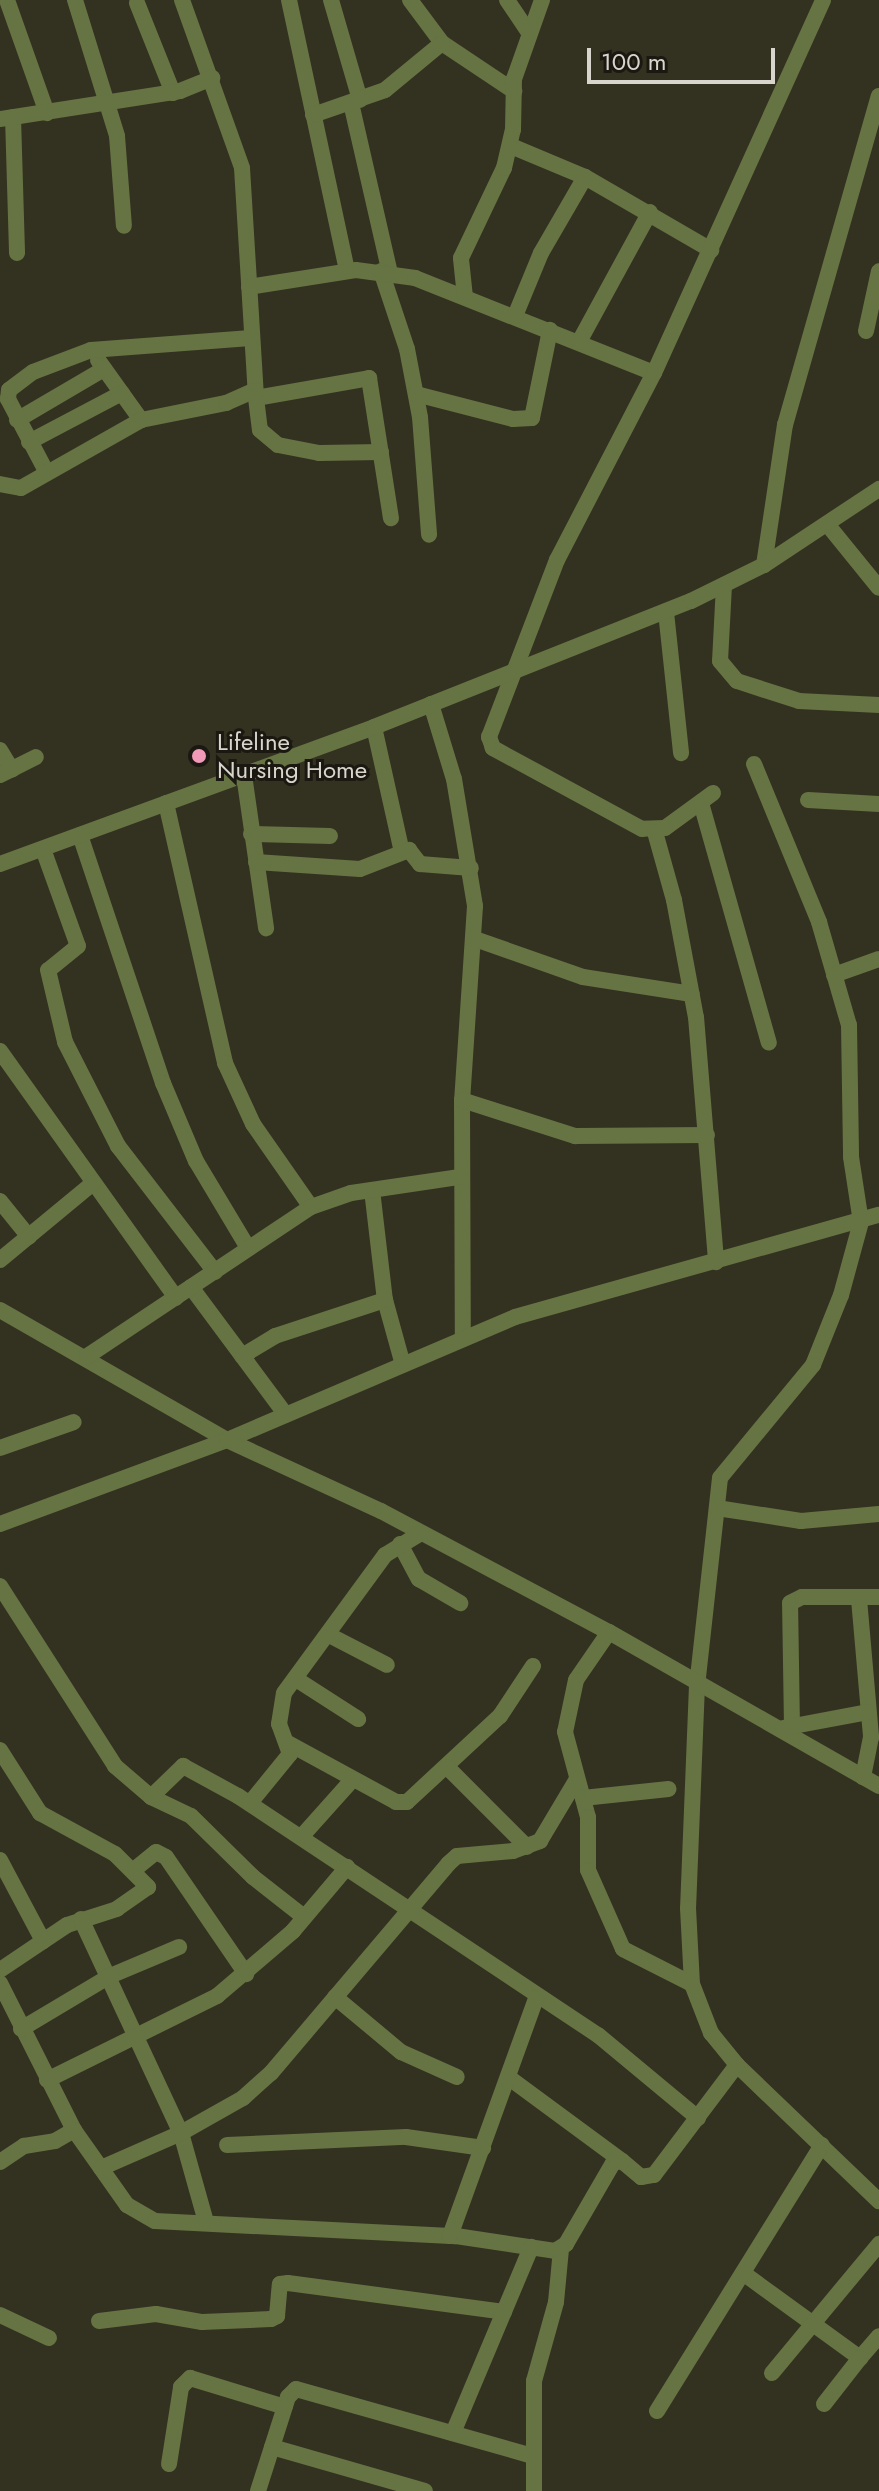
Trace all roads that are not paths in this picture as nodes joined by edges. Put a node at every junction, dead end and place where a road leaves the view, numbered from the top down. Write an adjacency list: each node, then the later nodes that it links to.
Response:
1 (7, 0): 19 (street)
2 (75, 0): 18 (street)
3 (182, 0): 13 (street)
4 (289, 0): 20 (street)
5 (331, 0): 17 (street)
6 (410, 0): 12 (street)
7 (507, 0): 11 (street)
8 (542, 0): 11 (street)
9 (823, 0): 27 (street)
10 (137, 3): 15 (street)
11 (528, 31): 14 (street)
12 (442, 43): 14 (street); 17 (street)
13 (212, 78): 15 (street); 32 (street)
14 (514, 91): 22 (street)
15 (173, 93): 18 (street)
16 (879, 96): 56 (street)
17 (356, 102): 20 (street); 31 (street)
18 (109, 103): 19 (street); 26 (street)
19 (47, 113): 21 (street)
20 (313, 115): 29 (street)
21 (6, 118): 23 (street)
22 (511, 146): 24 (street); 33 (street)
23 (7, 158): 28 (street)
24 (585, 177): 25 (street); 34 (street)
25 (650, 212): 27 (street); 38 (street)
26 (124, 226)
27 (711, 250): 41 (street)
28 (17, 253)
29 (347, 271): 31 (street); 32 (street)
30 (879, 271): 36 (street)
31 (385, 272): 33 (street); 44 (street)
32 (249, 287): 37 (street)
33 (465, 297): 34 (street)
34 (515, 316): 35 (street)
35 (550, 330): 38 (street); 44 (street)
36 (866, 331)
37 (251, 338): 39 (street); 43 (street)
38 (579, 342): 41 (street)
39 (91, 350): 40 (street); 45 (street)
40 (104, 369): 42 (street); 46 (street)
41 (654, 373): 60 (street)
42 (122, 393): 47 (street); 48 (street)
43 (256, 394): 47 (street); 49 (street); 49 (street)
44 (416, 394): 55 (street)
45 (4, 398): 46 (street)
46 (17, 420): 48 (street)
47 (141, 420): 50 (street)
48 (29, 442): 50 (street)
49 (381, 452): 53 (street)
50 (47, 473): 51 (street)
51 (0, 484)
52 (879, 489): 54 (street)
53 (391, 518)
54 (827, 524): 56 (street); 58 (street)
55 (429, 535)
56 (764, 565): 57 (street)
57 (724, 585): 59 (street); 62 (street)
58 (879, 588)
59 (666, 612): 60 (street); 65 (street)
60 (512, 672): 61 (street); 73 (street)
61 (431, 704): 63 (street); 81 (street)
62 (879, 705)
63 (374, 727): 69 (street); 78 (street)
64 (0, 750): 68 (street)
65 (681, 753)
66 (36, 757): 68 (street)
67 (754, 764): 85 (street)
68 (6, 772)
69 (244, 775): 71 (street); 74 (street)
70 (808, 800): 72 (street)
71 (166, 803): 75 (street); 95 (street)
72 (879, 804)
73 (655, 832): 86 (street); 87 (street)
74 (251, 834): 76 (street); 79 (street)
75 (80, 835): 77 (street); 99 (street)
76 (330, 836)
77 (43, 849): 80 (street); 102 (street)
78 (402, 852): 79 (street); 81 (street)
79 (256, 862): 82 (street)
80 (0, 864)
81 (471, 868): 83 (street)
82 (266, 928)
83 (475, 939): 86 (street); 89 (street)
84 (879, 959): 85 (street)
85 (834, 975): 97 (street)
86 (692, 994): 90 (street)
87 (769, 1043)
88 (0, 1051): 92 (street)
89 (462, 1100): 90 (street); 91 (street)
90 (707, 1135): 101 (street)
91 (460, 1177): 93 (street); 107 (street)
92 (93, 1183): 98 (street); 104 (street)
93 (372, 1190): 95 (street); 105 (street)
94 (0, 1201): 98 (street)
95 (311, 1207): 99 (street)
96 (879, 1215): 97 (street)
97 (861, 1222): 101 (street); 115 (street)
98 (29, 1237): 100 (street)
99 (248, 1248): 102 (street)
100 (0, 1260)
101 (716, 1262): 107 (street)
102 (215, 1272): 103 (street)
103 (191, 1287): 104 (street); 108 (street)
104 (176, 1298): 109 (street)
105 (385, 1300): 108 (street); 110 (street)
106 (0, 1310): 109 (street)
107 (463, 1339): 110 (street)
108 (242, 1356): 111 (street)
109 (86, 1357): 113 (street)
110 (403, 1365): 111 (street)
111 (286, 1415): 113 (street)
112 (74, 1422): 114 (street)
113 (227, 1440): 117 (street); 118 (street)
114 (2, 1444)
115 (717, 1508): 116 (street); 130 (street)
116 (879, 1514)
117 (0, 1524)
118 (421, 1533): 119 (street); 124 (street)
119 (400, 1544): 123 (street); 125 (street)
120 (0, 1586): 143 (street)
121 (879, 1597): 122 (street)
122 (859, 1599): 129 (street); 133 (street)
123 (460, 1603)
124 (609, 1632): 130 (street); 140 (street)
125 (329, 1635): 126 (street); 128 (street)
126 (387, 1665)
127 (533, 1666): 137 (street)
128 (296, 1679): 132 (street); 135 (street)
129 (872, 1679): 131 (street)
130 (697, 1685): 133 (street); 160 (street)
131 (868, 1712): 133 (street); 134 (street)
132 (358, 1719)
133 (785, 1728): 138 (street)
134 (875, 1736): 138 (street)
135 (286, 1742): 139 (street); 145 (street)
136 (0, 1750): 150 (street)
137 (447, 1767): 139 (street); 147 (street)
138 (863, 1777): 141 (street)
139 (353, 1779): 146 (street)
140 (577, 1779): 144 (street); 147 (street)
141 (879, 1786)
142 (669, 1789): 144 (street)
143 (151, 1797): 145 (street); 152 (street)
144 (583, 1798): 160 (street)
145 (250, 1803): 146 (street)
146 (302, 1836): 149 (street)
147 (527, 1847): 151 (street)
148 (0, 1860): 154 (street)
149 (347, 1867): 151 (street); 152 (street)
150 (135, 1869): 153 (street); 157 (street)
151 (409, 1909): 161 (street); 162 (street)
152 (304, 1917): 157 (street)
153 (81, 1919): 154 (street); 158 (street)
154 (43, 1941): 156 (street)
155 (179, 1947): 158 (street)
156 (0, 1970)
157 (246, 1974): 164 (street)
158 (110, 1976): 163 (street); 164 (street)
159 (0, 1983): 163 (street)
160 (692, 1984): 165 (street)
161 (335, 1997): 166 (street); 171 (street)
162 (536, 1998): 167 (street); 169 (street)
163 (21, 2029): 168 (street)
164 (140, 2037): 168 (street); 171 (street)
165 (737, 2065): 169 (street); 173 (street)
166 (457, 2077)
167 (508, 2077): 174 (street); 175 (street)
168 (47, 2080): 170 (street)
169 (698, 2118): 175 (street)
170 (74, 2130): 176 (street); 177 (street)
171 (181, 2133): 177 (street); 179 (street)
172 (227, 2145): 174 (street)
173 (822, 2145): 178 (street); 184 (street)
174 (483, 2148): 180 (street)
175 (622, 2161): 183 (street)
176 (0, 2162)
177 (101, 2168): 179 (street)
178 (879, 2201)
179 (206, 2222): 180 (street)
180 (450, 2236): 182 (street)
181 (879, 2244): 188 (street)
182 (531, 2247): 183 (street); 185 (street)
183 (561, 2249): 198 (street)
184 (743, 2273): 188 (street); 195 (street)
185 (504, 2312): 187 (street); 196 (street)
186 (0, 2315): 190 (street)
187 (99, 2321)
188 (812, 2323): 191 (street); 192 (street)
189 (879, 2336): 191 (street)
190 (49, 2338)
191 (860, 2358): 193 (street)
192 (772, 2373)
193 (824, 2404)
194 (285, 2407): 196 (street); 197 (street); 199 (street)
195 (657, 2411)
196 (453, 2433): 198 (street)
197 (272, 2447): 200 (street); 201 (street)
198 (532, 2456): 202 (street)
199 (169, 2464)
200 (258, 2491)
201 (425, 2491)
202 (534, 2491)

